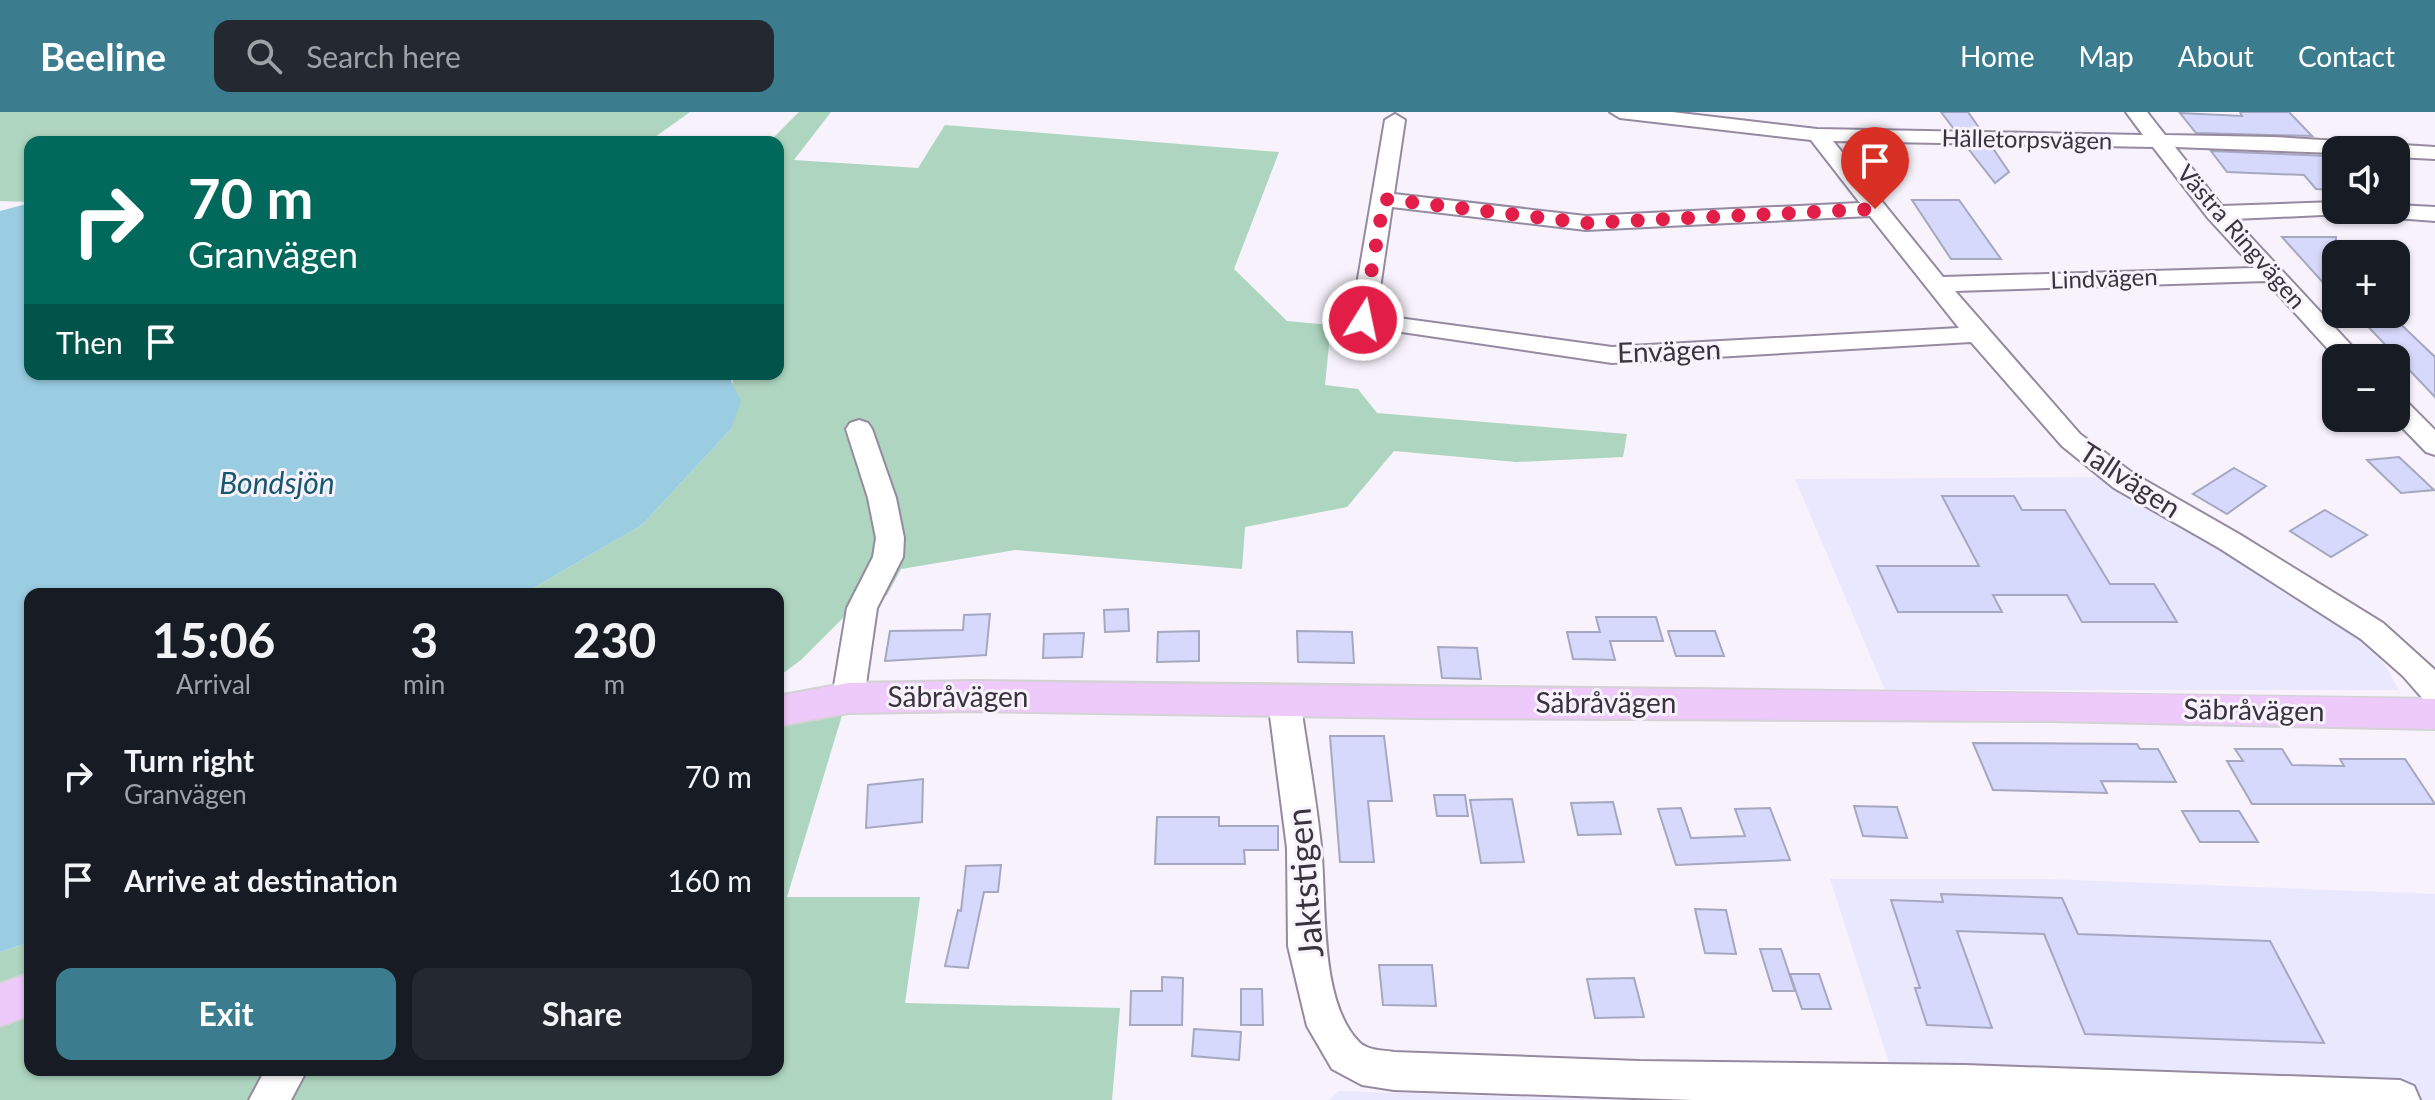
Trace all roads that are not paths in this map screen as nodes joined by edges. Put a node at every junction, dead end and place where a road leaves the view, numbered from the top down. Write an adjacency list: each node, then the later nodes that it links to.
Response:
1 (1620, 112): 4 (street, Hälletorpsvägen)
2 (2136, 112): 5 (street, Västra Ringvägen)
3 (1395, 120): 7 (street)
4 (1817, 135): 5 (street, Hälletorpsvägen); 8 (street, Tallvägen)
5 (2158, 141): 6 (street, Hälletorpsvägen); 10 (street, Västra Ringvägen)
6 (2435, 153)
7 (1384, 199): 8 (street); 15 (street, Envägen)
8 (1875, 209): 14 (street, Tallvägen)
9 (2322, 209): 10 (street)
10 (2216, 213): 13 (street, Västra Ringvägen)
11 (2410, 213): 12 (street)
12 (2435, 214)
13 (2271, 274): 14 (street, Lindvägen); 16 (street, Västra Ringvägen)
14 (1937, 284): 15 (street, Tallvägen)
15 (1977, 334): 20 (street, Tallvägen)
16 (2337, 344)
17 (2410, 420): 19 (street)
18 (859, 429): 21 (street)
19 (2435, 446)
20 (2435, 691)
21 (848, 698): 22 (main road, Säbråvägen); 23 (main road, Säbråvägen)
22 (1284, 700): 24 (main road, Säbråvägen); 28 (street, Jaktstigen)
23 (784, 710)
24 (2435, 714)
25 (24, 996): 26 (main road)
26 (0, 1005)
27 (283, 1076): 30 (street)
28 (1641, 1090): 29 (street, Jaktstigen)
29 (2328, 1099): 31 (street, Jaktstigen)
30 (269, 1100)
31 (2400, 1100)

